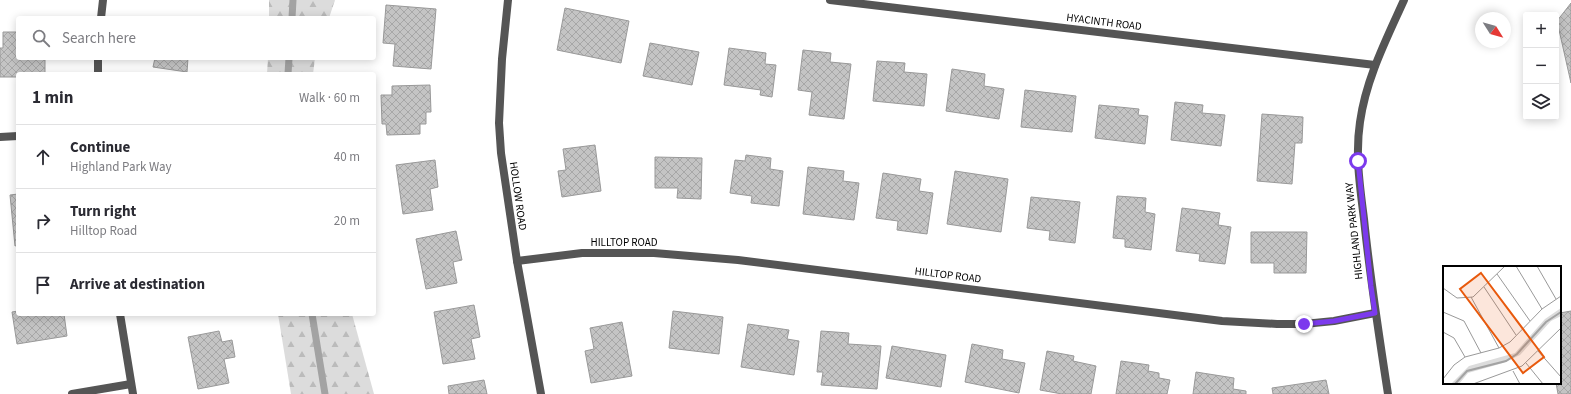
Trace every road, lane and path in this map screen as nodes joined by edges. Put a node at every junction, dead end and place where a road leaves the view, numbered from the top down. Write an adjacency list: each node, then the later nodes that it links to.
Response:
1 (103, 0): 5 (street)
2 (508, 0): 11 (street, HOLLOW ROAD)
3 (830, 0): 7 (street, HYACINTH ROAD)
4 (1404, 0): 7 (street, HIGHLAND PARK WAY)
5 (101, 16)
6 (98, 60): 8 (street)
7 (1374, 65): 12 (street, HIGHLAND PARK WAY)
8 (98, 72)
9 (16, 136): 10 (street)
10 (0, 137)
11 (517, 261): 12 (street, HILLTOP ROAD); 17 (street, HOLLOW ROAD)
12 (1375, 313): 18 (street, HIGHLAND PARK WAY)
13 (120, 316): 14 (street)
14 (131, 384): 15 (street); 16 (street)
15 (72, 394)
16 (133, 394)
17 (541, 394)
18 (1388, 394)

